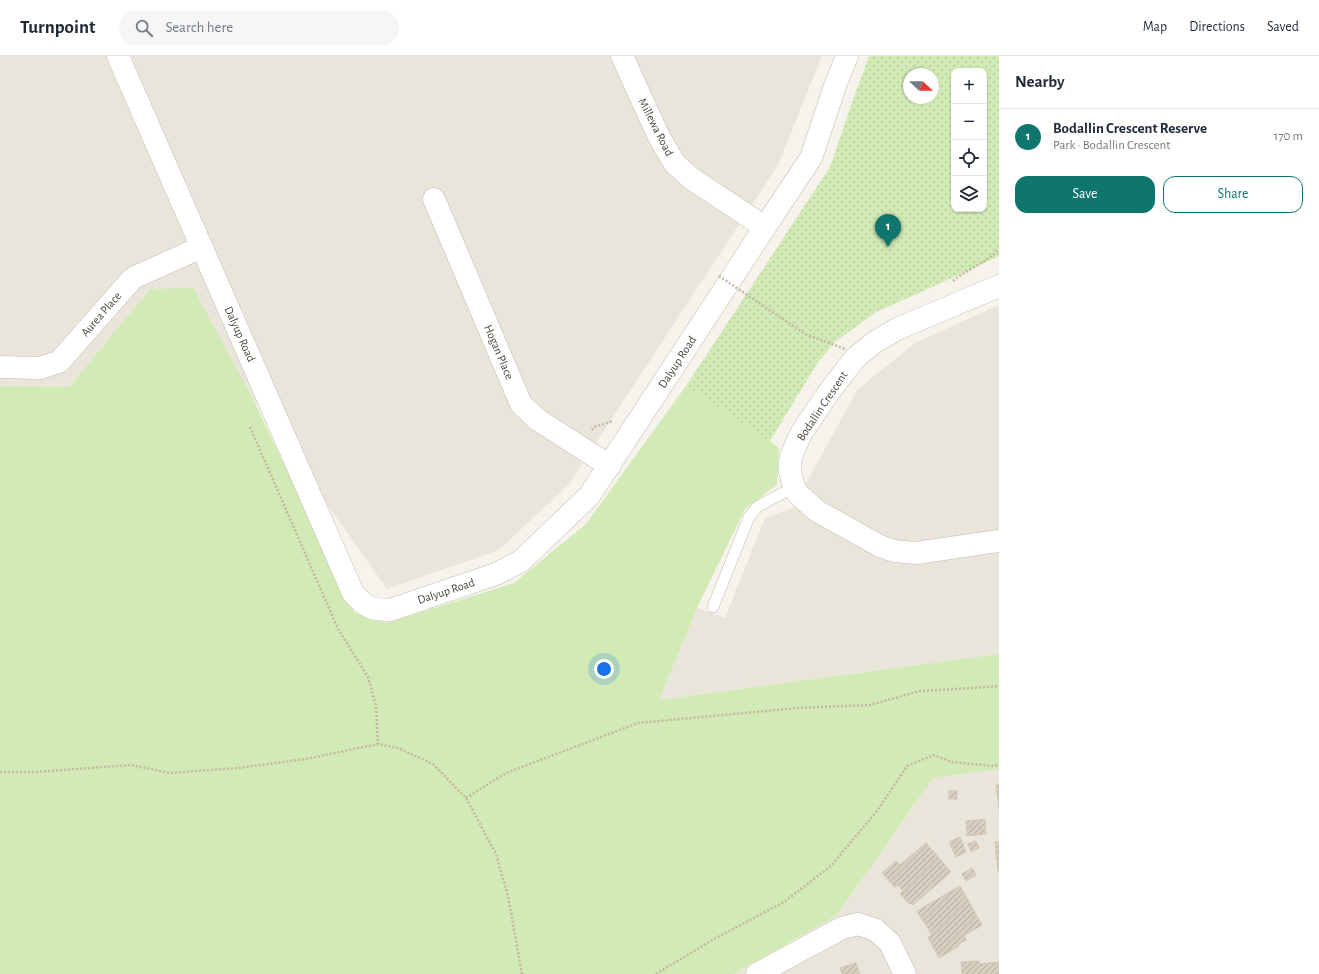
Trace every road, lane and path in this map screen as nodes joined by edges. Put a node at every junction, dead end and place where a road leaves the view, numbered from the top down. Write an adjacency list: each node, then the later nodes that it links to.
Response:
1 (118, 56): 6 (street, Dalyup Road)
2 (622, 56): 5 (street, Millewa Road)
3 (847, 56): 5 (street, Dalyup Road)
4 (434, 200): 13 (street, Hogan Place)
5 (764, 227): 7 (street, Dalyup Road)
6 (202, 247): 10 (street, Aurea Place); 14 (street, Dalyup Road)
7 (723, 277): 9 (path, bridge); 14 (street, Dalyup Road)
8 (999, 286): 15 (street, Bodallin Crescent)
9 (845, 349)
10 (0, 367)
11 (617, 419): 13 (path)
12 (250, 427): 19 (path)
13 (581, 448): 14 (street, Hogan Place)
14 (610, 466)
15 (794, 487): 16 (street, Bodallin Crescent); 17 (lane)
16 (999, 541)
17 (713, 607)
18 (999, 686): 22 (path)
19 (378, 744): 21 (path); 22 (path)
20 (999, 765): 24 (path)
21 (0, 772)
22 (466, 798): 23 (path)
23 (522, 974)
24 (656, 974)
25 (757, 974): 26 (street)
26 (905, 974)

